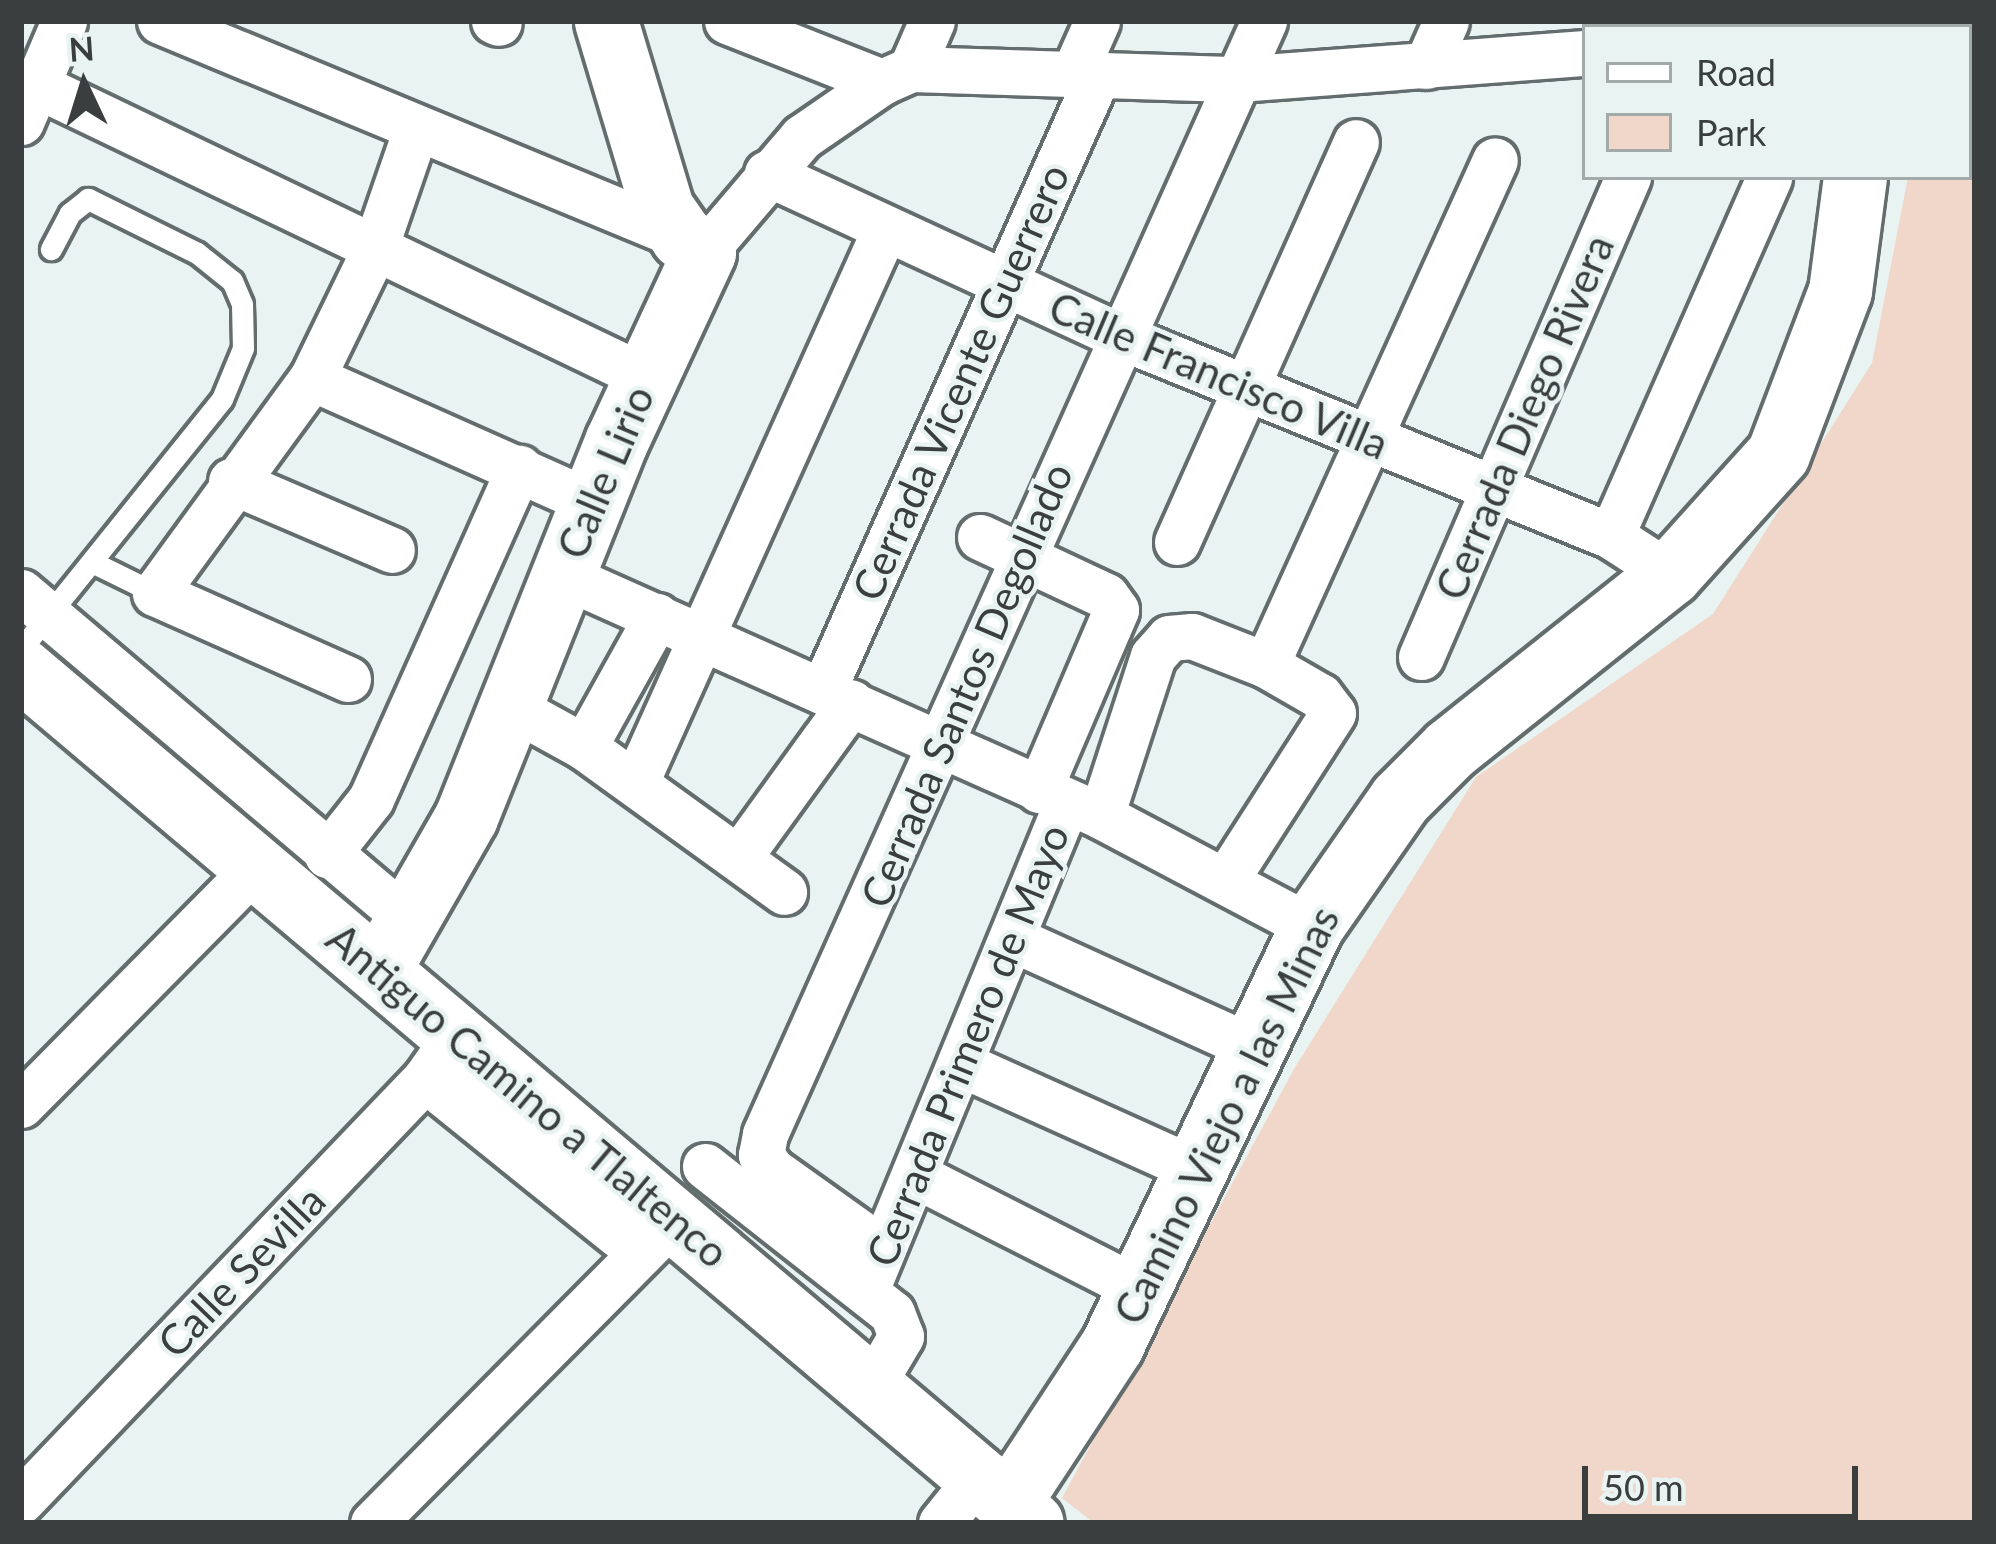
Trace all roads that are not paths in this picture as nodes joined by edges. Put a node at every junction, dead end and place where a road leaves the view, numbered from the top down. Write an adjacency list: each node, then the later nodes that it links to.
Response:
1 (64, 21): 14 (street)
2 (160, 21): 15 (street)
3 (606, 21): 23 (street)
4 (932, 21): 12 (street)
5 (1097, 21): 11 (street, Cerrada Vicente Guerrero)
6 (1264, 21): 13 (street, Cerrada Santos Degollado)
7 (1446, 21): 10 (street)
8 (747, 25): 12 (street)
9 (1582, 53): 10 (street)
10 (1426, 66): 13 (street)
11 (1085, 75): 12 (street); 13 (street); 26 (street, Cerrada Vicente Guerrero)
12 (896, 76): 18 (street, Calle Lirio)
13 (1238, 79): 27 (street, Cerrada Santos Degollado)
14 (28, 103): 24 (street)
15 (415, 132): 23 (street); 24 (street)
16 (1356, 142): 30 (street)
17 (1496, 160): 31 (street)
18 (767, 172): 22 (street, Calle Francisco Villa); 23 (street, Calle Lirio)
19 (1627, 180): 34 (street, Cerrada Diego Rivera)
20 (1768, 180): 36 (street)
21 (1855, 180): 42 (street, Camino Viejo a las Minas)
22 (885, 229): 26 (street, Calle Francisco Villa); 47 (street)
23 (693, 245): 28 (street, Calle Lirio)
24 (375, 248): 28 (street); 29 (street)
25 (51, 249): 41 (lane)
26 (1002, 284): 27 (street, Calle Francisco Villa); 52 (street, Cerrada Vicente Guerrero)
27 (1119, 336): 30 (street, Calle Francisco Villa); 40 (street, Cerrada Santos Degollado)
28 (645, 377): 35 (street, Calle Lirio)
29 (312, 378): 32 (street); 33 (street)
30 (1247, 386): 31 (street, Calle Francisco Villa); 38 (street)
31 (1371, 437): 34 (street, Calle Francisco Villa); 49 (street)
32 (518, 467): 35 (street); 58 (street)
33 (231, 481): 39 (street); 44 (street)
34 (1490, 490): 36 (street, Calle Francisco Villa); 48 (street, Cerrada Diego Rivera)
35 (591, 502): 43 (street, Calle Lirio)
36 (1611, 536): 42 (street, Calle Francisco Villa)
37 (980, 537): 40 (street)
38 (1177, 542)
39 (392, 550)
40 (1023, 554): 54 (street, Cerrada Santos Degollado); 57 (street)
41 (84, 569): 44 (lane); 46 (lane)
42 (1670, 574): 63 (street, Camino Viejo a las Minas)
43 (562, 575): 45 (street); 53 (street, Calle Lirio)
44 (155, 593): 51 (street)
45 (657, 616): 47 (street); 55 (street)
46 (30, 618): 58 (street)
47 (707, 637): 52 (street); 56 (street)
48 (1421, 658)
49 (1266, 665): 57 (street); 61 (street)
50 (21, 669): 60 (street, Antiguo Camino a Tlaltenco)
51 (348, 679)
52 (837, 695): 54 (street); 59 (street, Cerrada Vicente Guerrero)
53 (508, 705): 55 (street); 65 (street, Calle Lirio)
54 (939, 743): 57 (street); 74 (street, Cerrada Santos Degollado)
55 (584, 747): 56 (street)
56 (636, 782): 59 (street)
57 (1069, 803): 61 (street); 64 (street, Cerrada Primero de Mayo)
58 (327, 855): 65 (street)
59 (739, 856): 62 (street)
60 (256, 867): 65 (street, Antiguo Camino a Tlaltenco); 69 (street)
61 (1227, 878): 63 (street)
62 (784, 892)
63 (1311, 928): 66 (street, Camino Viejo a las Minas)
64 (1013, 939): 66 (street); 68 (street, Cerrada Primero de Mayo)
65 (395, 946): 67 (street, Antiguo Camino a Tlaltenco)
66 (1253, 1048): 71 (street, Camino Viejo a las Minas)
67 (440, 1058): 73 (street, Antiguo Camino a Tlaltenco); 77 (street, Calle Sevilla)
68 (961, 1064): 71 (street); 72 (street, Cerrada Primero de Mayo)
69 (21, 1105)
70 (705, 1166): 74 (street)
71 (1195, 1169): 75 (street, Camino Viejo a las Minas)
72 (915, 1174): 74 (street, Cerrada Primero de Mayo); 75 (street)
73 (657, 1236): 76 (street, Antiguo Camino a Tlaltenco); 79 (street)
74 (873, 1267): 76 (street)
75 (1139, 1289): 78 (street, Camino Viejo a las Minas)
76 (874, 1382): 78 (street, Antiguo Camino a Tlaltenco)
77 (21, 1501)
78 (990, 1507)
79 (373, 1523)

